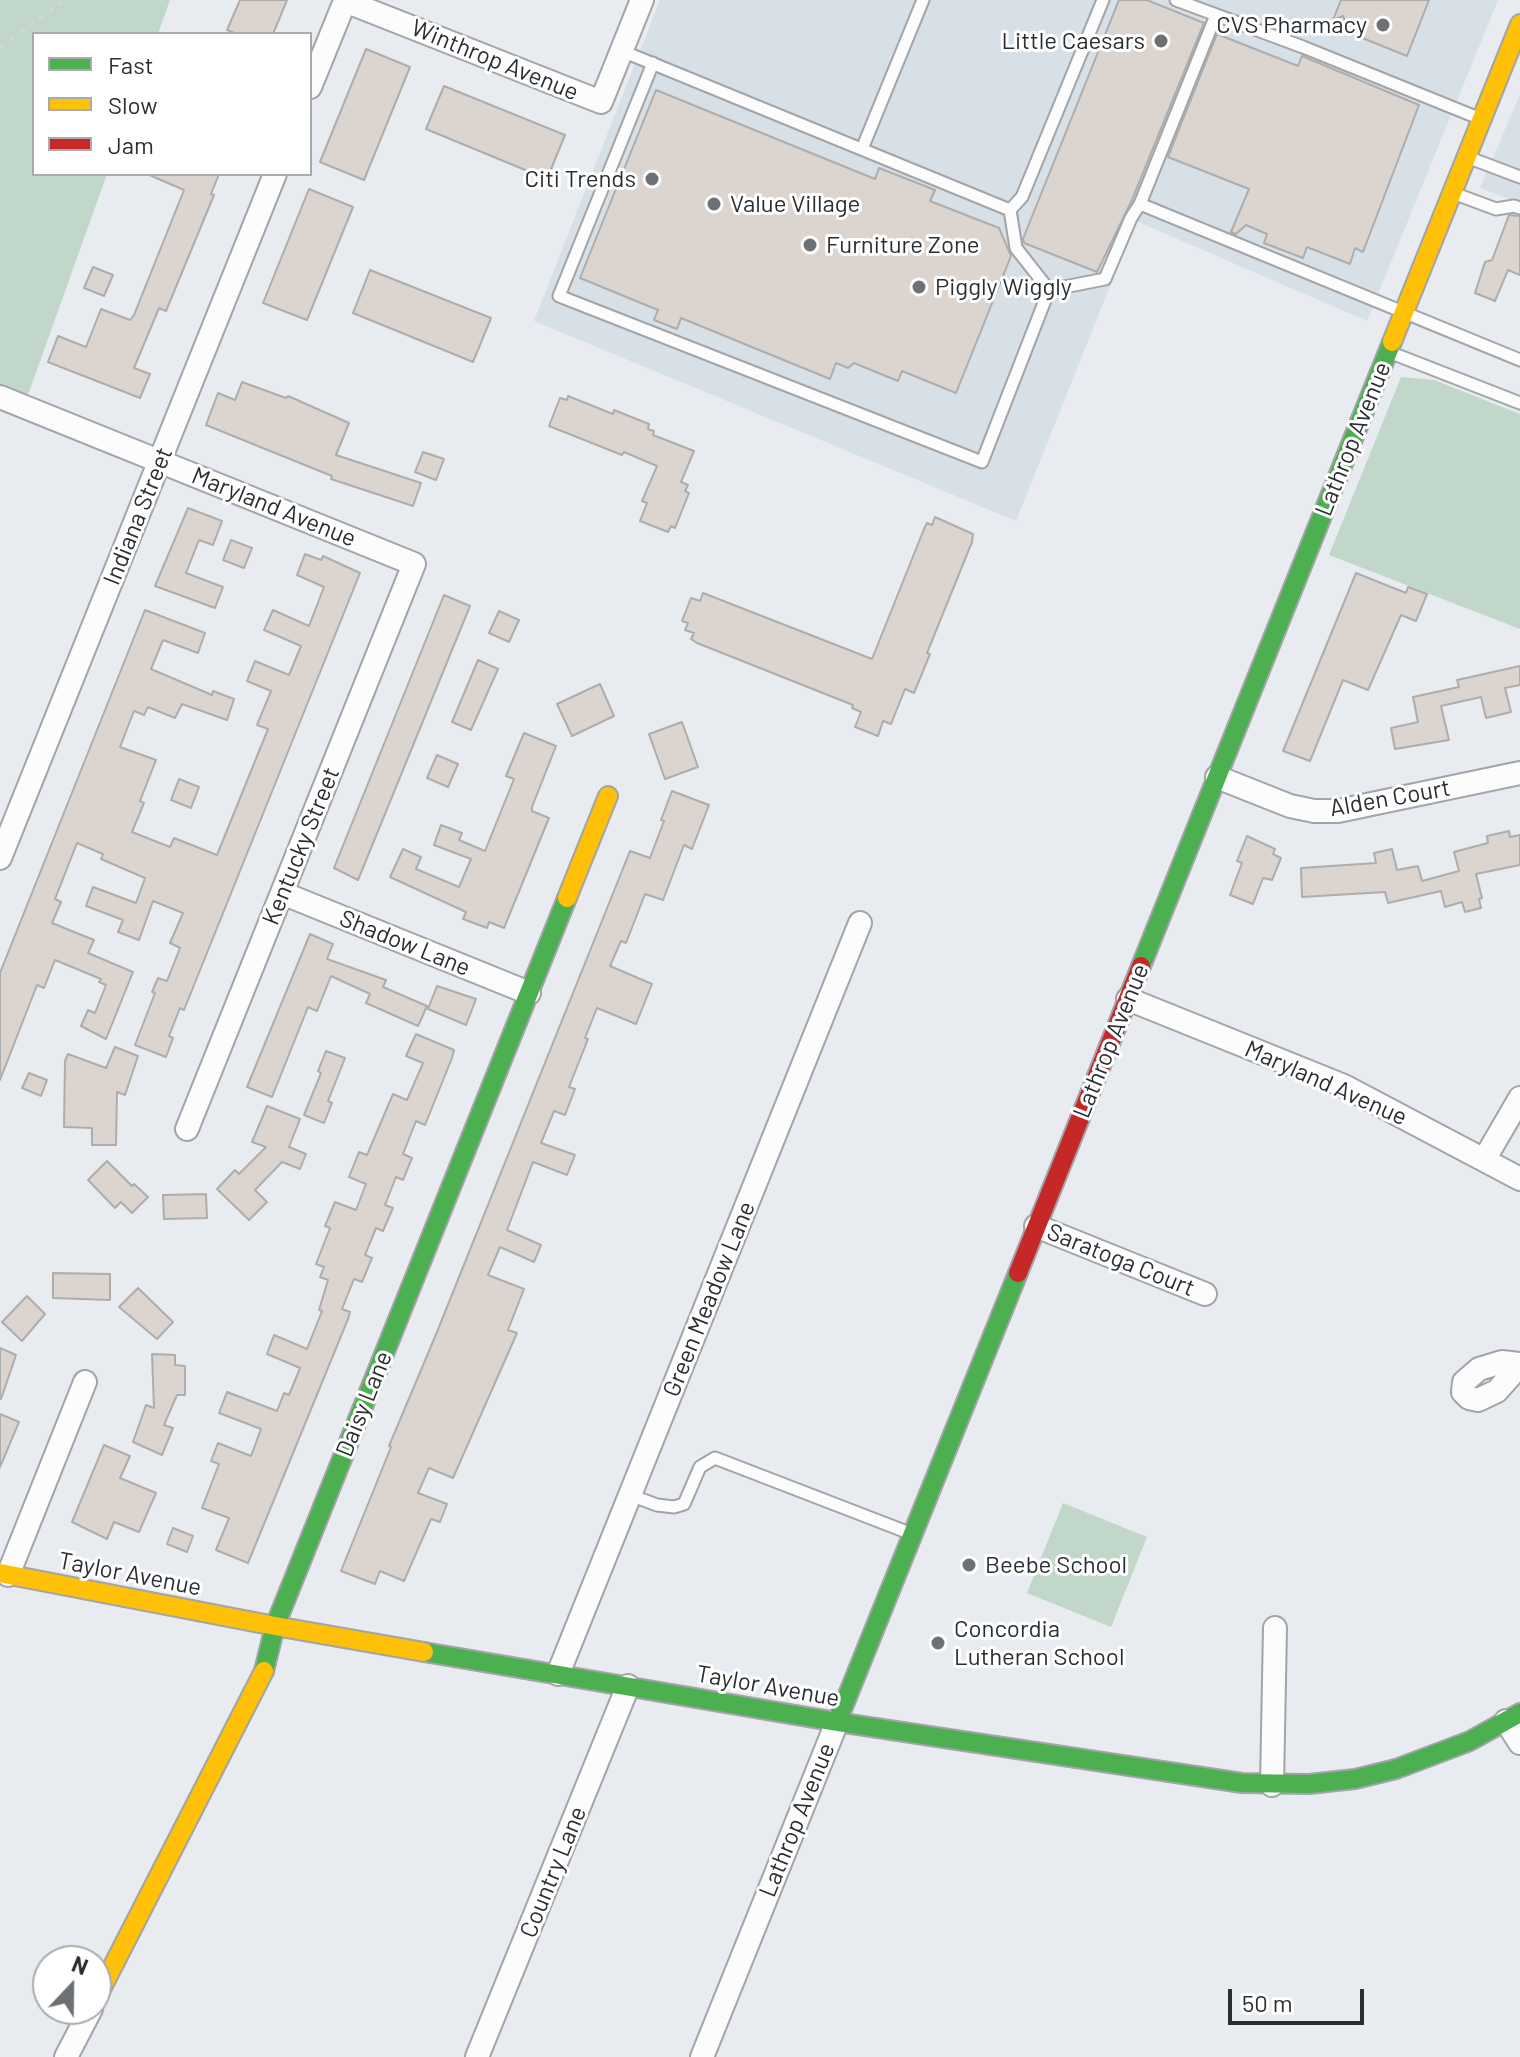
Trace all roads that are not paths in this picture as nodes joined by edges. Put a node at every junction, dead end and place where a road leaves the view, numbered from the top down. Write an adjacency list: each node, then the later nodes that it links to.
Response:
1 (642, 0): 9 (street)
2 (923, 0): 13 (lane)
3 (1103, 0): 20 (lane)
4 (1176, 0): 6 (lane)
5 (345, 1): 9 (street, Winthrop Avenue); 11 (street)
6 (1198, 4): 7 (lane)
7 (1216, 15): 12 (lane); 18 (lane)
8 (1520, 24): 12 (street, Lathrop Avenue)
9 (622, 51): 10 (lane)
10 (653, 63): 13 (lane); 21 (lane)
11 (312, 82)
12 (1481, 120): 14 (street, Lathrop Avenue)
13 (862, 149): 20 (lane)
14 (1466, 157): 16 (lane); 17 (street, Lathrop Avenue)
15 (274, 176): 27 (street, Indiana Street)
16 (1520, 176)
17 (1452, 193): 19 (lane); 22 (street, Lathrop Avenue)
18 (1140, 204): 21 (lane); 22 (lane)
19 (1520, 208)
20 (1010, 210): 21 (lane)
21 (1049, 290)
22 (1404, 312): 23 (street, Lathrop Avenue); 24 (lane)
23 (1388, 351): 26 (lane); 30 (street, Lathrop Avenue)
24 (1520, 360)
25 (0, 397): 27 (street, Maryland Avenue)
26 (1520, 403)
27 (159, 462): 28 (street, Maryland Avenue); 32 (street, Indiana Street)
28 (414, 564): 33 (street, Kentucky Street)
29 (1520, 773): 30 (street, Alden Court)
30 (1217, 777): 36 (street, Lathrop Avenue)
31 (608, 796): 35 (street, Daisy Lane)
32 (0, 858)
33 (282, 893): 35 (street, Shadow Lane); 38 (street, Kentucky Street)
34 (860, 923): 44 (street, Green Meadow Lane)
35 (529, 993): 47 (street, Daisy Lane)
36 (1128, 999): 39 (street, Maryland Avenue); 41 (street, Lathrop Avenue)
37 (1520, 1098): 39 (street)
38 (187, 1129)
39 (1484, 1160): 40 (street, Maryland Avenue)
40 (1520, 1179)
41 (1036, 1226): 42 (street, Saratoga Court); 45 (street, Lathrop Avenue)
42 (1205, 1294)
43 (85, 1382): 46 (street)
44 (630, 1495): 45 (lane); 49 (street, Green Meadow Lane)
45 (912, 1534): 52 (street, Lathrop Avenue)
46 (4, 1574): 47 (street, Taylor Avenue)
47 (275, 1626): 49 (street, Taylor Avenue); 55 (street, Daisy Lane)
48 (1275, 1628): 54 (street)
49 (558, 1674): 50 (street, Taylor Avenue)
50 (628, 1686): 52 (street, Taylor Avenue); 58 (street, Country Lane)
51 (1513, 1717): 53 (street); 54 (street, Taylor Avenue)
52 (837, 1722): 54 (street, Taylor Avenue); 59 (street, Lathrop Avenue)
53 (1520, 1743)
54 (1272, 1785)
55 (112, 1968)
56 (83, 2025): 57 (street)
57 (66, 2057)
58 (477, 2057)
59 (702, 2057)

